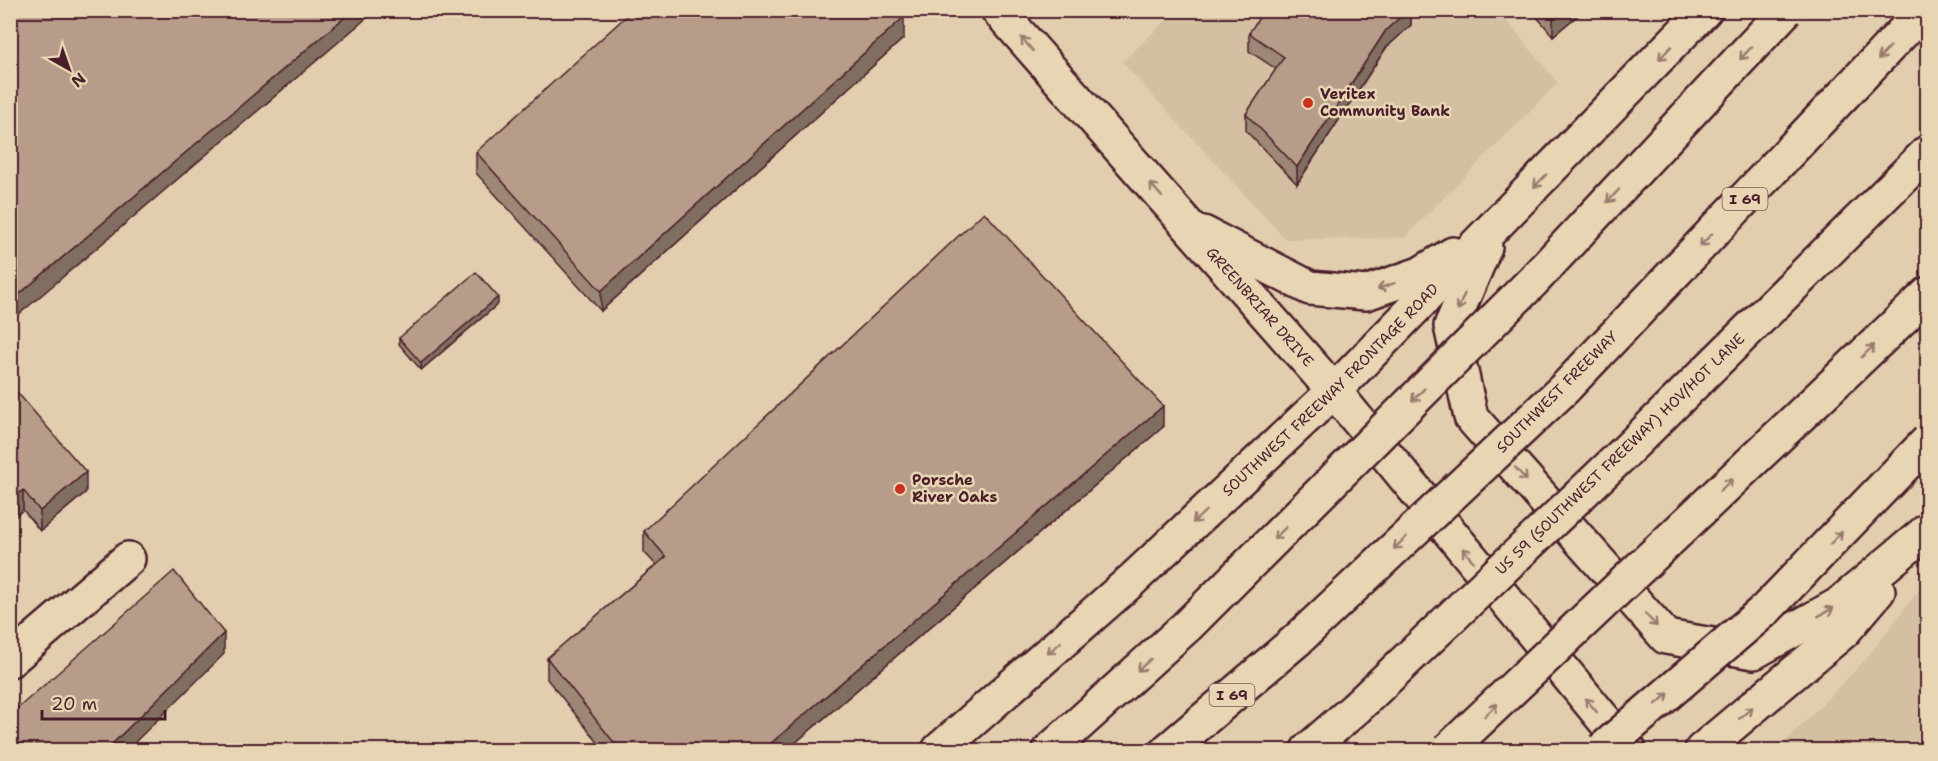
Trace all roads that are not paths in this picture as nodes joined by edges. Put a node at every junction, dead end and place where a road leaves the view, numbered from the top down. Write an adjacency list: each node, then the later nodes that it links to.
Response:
1 (998, 10): 6 (main road, GREENBRIAR DRIVE, one-way to 1)
2 (1705, 10): 7 (main road, SOUTHWEST FREEWAY FRONTAGE ROAD, one-way to 7)
3 (1786, 10): 15 (main road, one-way to 15, bridge)
4 (1924, 10): 16 (main road, SOUTHWEST FREEWAY / I 69, one-way to 16, bridge)
5 (1928, 152): 17 (main road, US 59 (SOUTHWEST FREEWAY) HOV/HOT LANE, bridge)
6 (1186, 224): 7 (main road, one-way to 6); 9 (main road, GREENBRIAR DRIVE)
7 (1493, 229): 9 (main road, SOUTHWEST FREEWAY FRONTAGE ROAD); 11 (main road, one-way to 11)
8 (1928, 294): 18 (main road, one-way to 8, bridge)
9 (1334, 391): 14 (main road, SOUTHWEST FREEWAY FRONTAGE ROAD, one-way to 14); 20 (main road, GREENBRIAR DRIVE, one-way to 9)
10 (1928, 441): 19 (main road, one-way to 10, bridge)
11 (1928, 531): 21 (main road, one-way to 11)
12 (128, 559): 13 (main road)
13 (10, 660)
14 (939, 750)
15 (1050, 750)
16 (1168, 750)
17 (1308, 750)
18 (1449, 750)
19 (1602, 750)
20 (1629, 750)
21 (1702, 750)

